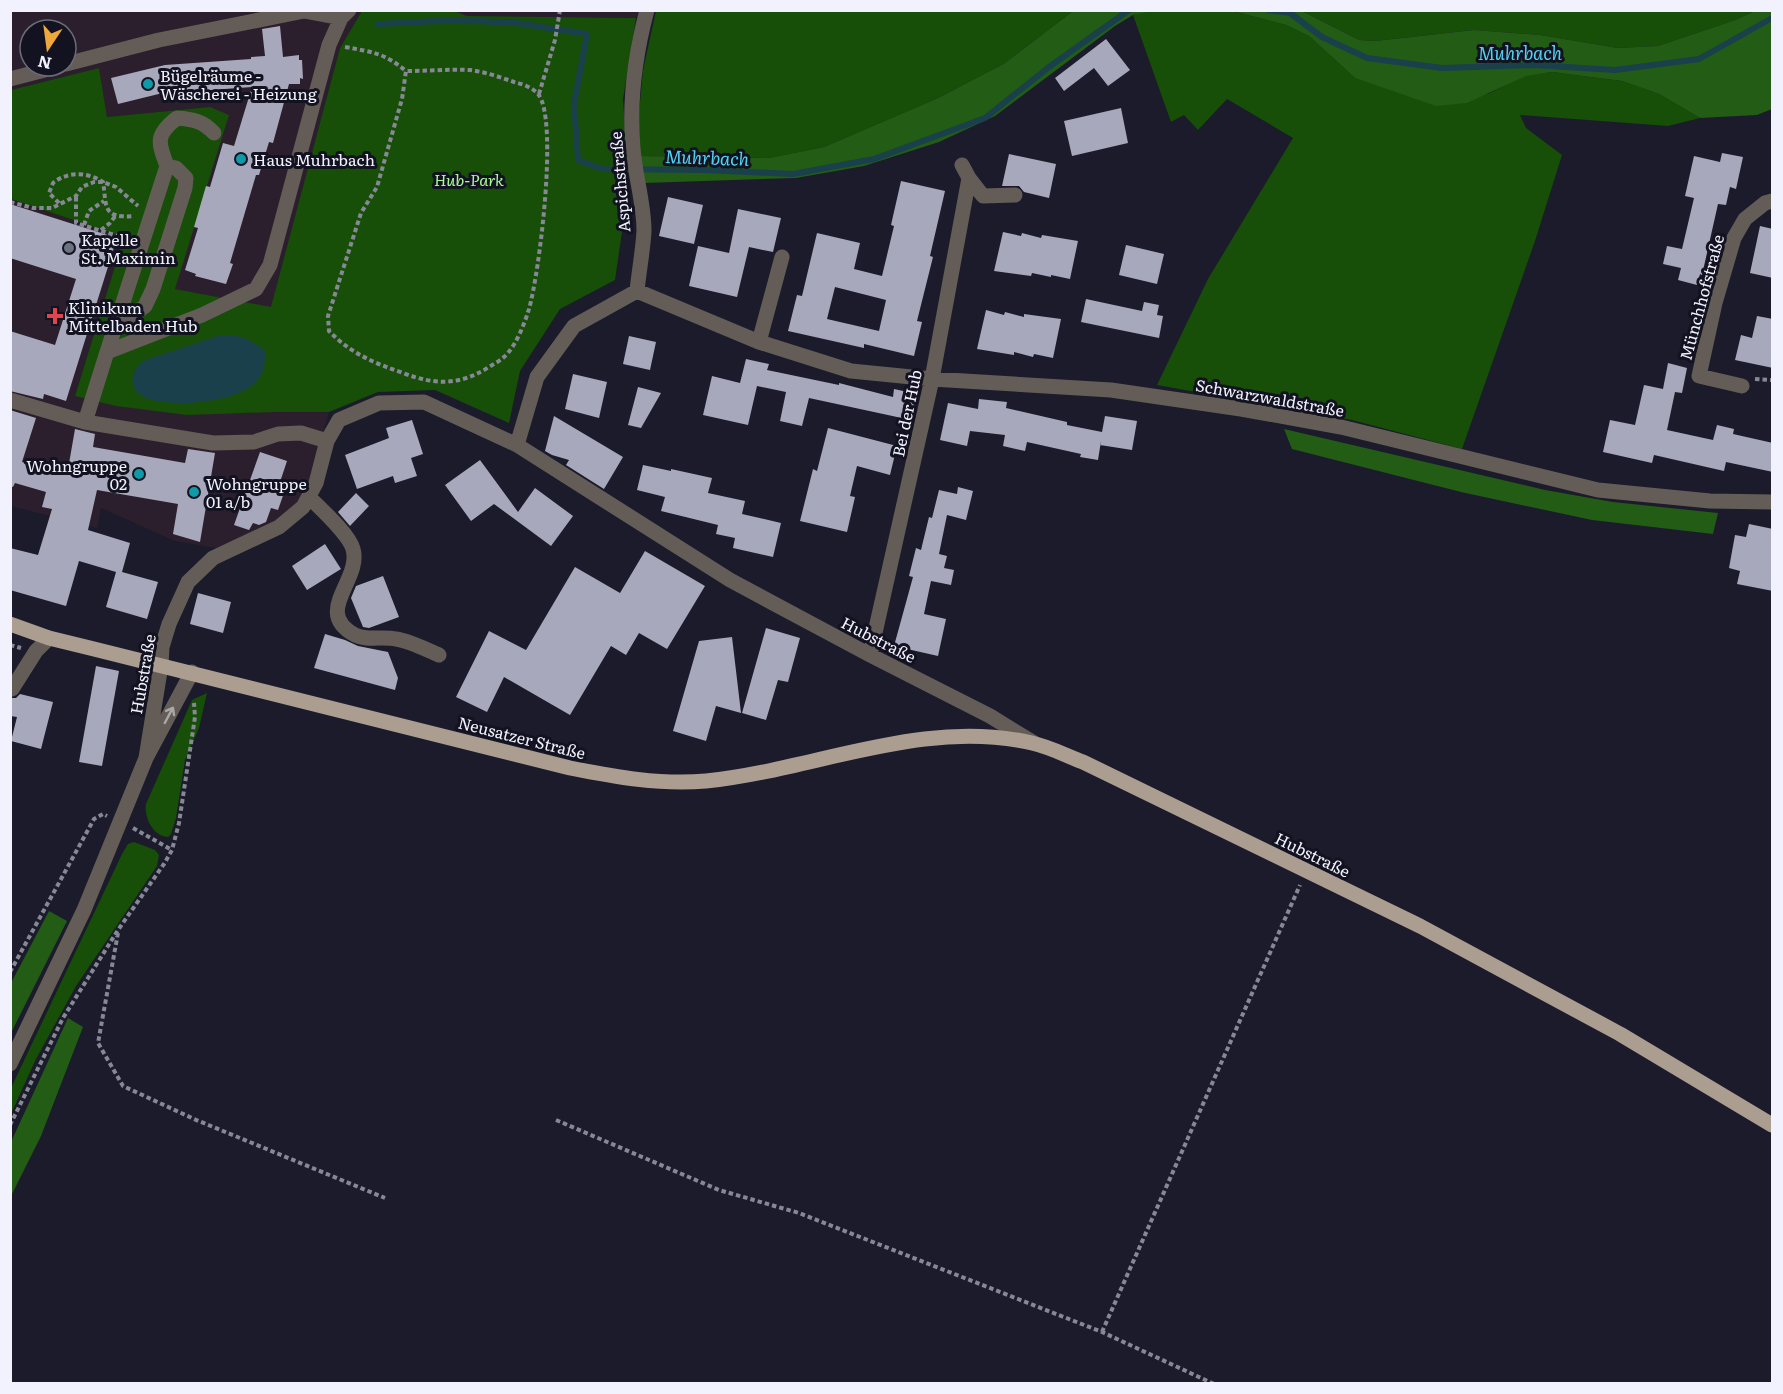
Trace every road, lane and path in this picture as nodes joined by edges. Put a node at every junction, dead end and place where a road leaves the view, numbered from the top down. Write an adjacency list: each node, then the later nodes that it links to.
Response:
1 (560, 10): 7 (path)
2 (647, 10): 23 (street, Aspichstraße)
3 (345, 14): 4 (street); 5 (street)
4 (329, 45): 6 (path); 26 (street)
5 (78, 61)
6 (406, 71): 7 (path); 7 (path)
7 (539, 94)
8 (214, 133): 9 (street)
9 (167, 166): 17 (street); 24 (street)
10 (103, 182): 12 (path); 13 (path); 16 (path); 17 (path)
11 (1015, 195): 27 (street, Bei der Hub)
12 (76, 196): 16 (path); 19 (path)
13 (104, 201): 18 (path); 19 (path)
14 (1773, 201): 28 (street, Münchhofstraße)
15 (10, 202): 16 (path)
16 (59, 203)
17 (149, 212): 18 (path); 21 (street)
18 (116, 215): 20 (path)
19 (84, 225): 20 (path)
20 (101, 230): 21 (path)
21 (142, 244): 24 (street)
22 (782, 257): 25 (street)
23 (637, 291): 25 (street, Schwarzwaldstraße); 32 (street)
24 (116, 328): 26 (street)
25 (759, 342): 27 (street, Schwarzwaldstraße)
26 (107, 352): 30 (street)
27 (932, 379): 34 (street, Schwarzwaldstraße); 38 (street, Bei der Hub)
28 (1742, 386)
29 (10, 400): 30 (street)
30 (85, 422): 31 (street)
31 (327, 441): 32 (street, Hubstraße); 33 (street, Hubstraße)
32 (517, 445): 38 (street, Hubstraße)
33 (309, 497): 37 (street); 39 (street, Hubstraße)
34 (1773, 502)
35 (10, 624): 36 (main road, Neusatzer Straße)
36 (49, 638): 39 (main road, Neusatzer Straße); 41 (street)
37 (439, 655)
38 (870, 655): 42 (street, Hubstraße)
39 (161, 665): 40 (main road, Neusatzer Straße); 43 (street, Hubstraße)
40 (192, 672): 42 (main road, Neusatzer Straße); 43 (street, Hubstraße, one-way to 40); 45 (path)
41 (12, 689)
42 (1034, 743): 46 (main road, Hubstraße)
43 (146, 758): 44 (street, Hubstraße)
44 (122, 821): 45 (path); 48 (path); 49 (street, Hubstraße)
45 (172, 849): 47 (path)
46 (1307, 871): 52 (main road, Hubstraße); 54 (path)
47 (118, 930): 51 (path); 53 (path)
48 (10, 972)
49 (10, 1064)
50 (556, 1120): 54 (path)
51 (10, 1125)
52 (1773, 1125)
53 (385, 1198)
54 (1102, 1332): 55 (path)
55 (1214, 1383)

